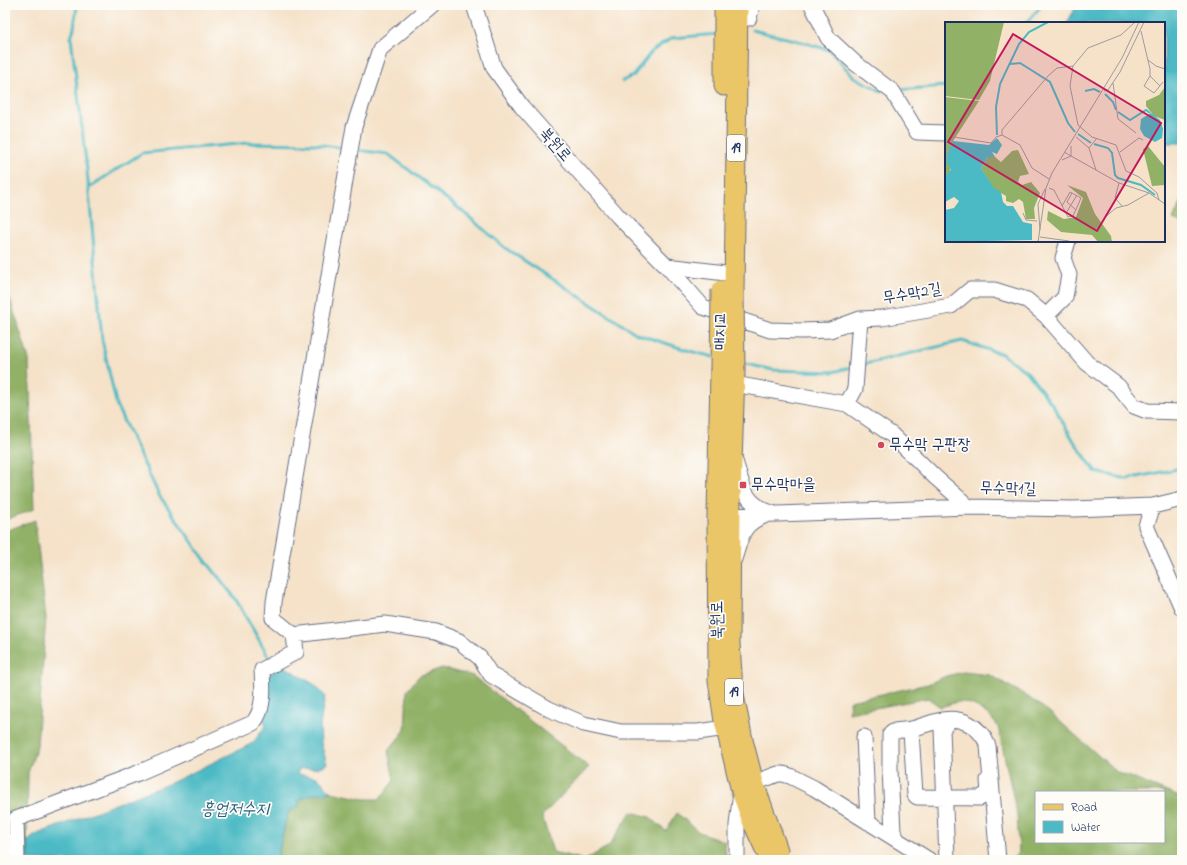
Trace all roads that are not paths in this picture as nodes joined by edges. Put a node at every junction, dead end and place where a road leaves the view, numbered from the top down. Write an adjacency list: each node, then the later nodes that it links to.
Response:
1 (432, 5): 23 (street)
2 (474, 5): 8 (street, 북원로)
3 (752, 5): 5 (street)
4 (812, 5): 6 (street)
5 (733, 9): 9 (main road, 19)
6 (945, 134)
7 (1068, 242): 10 (street)
8 (667, 266): 9 (street); 11 (street, 무수막2길)
9 (728, 282): 12 (main road, 매지교 / 19, bridge)
10 (1046, 316): 11 (street, 무수막2길); 14 (street, 무수막2길)
11 (860, 320): 13 (street)
12 (730, 375): 13 (street, 무수막1길); 15 (main road, 북원로 / 19); 20 (main road, 북원로 / 19)
13 (847, 404): 18 (street, 무수막1길)
14 (1182, 412)
15 (732, 455): 19 (street); 20 (main road, 북원로 / 19)
16 (1182, 499): 17 (street, 무수막1길)
17 (1153, 506): 18 (street, 무수막1길); 22 (street)
18 (969, 507): 19 (street)
19 (773, 513): 20 (street); 21 (street)
20 (724, 516): 21 (main road, 북원로 / 19); 25 (main road, 북원로 / 19)
21 (732, 568): 28 (main road, 북원로 / 19)
22 (1182, 608)
23 (294, 635): 25 (street); 32 (street)
24 (947, 722): 26 (street); 29 (street); 29 (street); 31 (street); 39 (street)
25 (726, 728): 28 (main road, 북원로 / 19)
26 (909, 732): 29 (street); 31 (street)
27 (864, 737): 30 (street)
28 (747, 787): 30 (street); 33 (street); 34 (main road, 북원로 / 19); 35 (main road, 북원로 / 19)
29 (943, 800): 37 (street); 38 (street); 39 (street)
30 (868, 822): 31 (street)
31 (896, 839): 36 (street)
32 (17, 860)
33 (737, 860)
34 (770, 860)
35 (783, 860)
36 (929, 860)
37 (943, 860)
38 (947, 860)
39 (997, 860)

